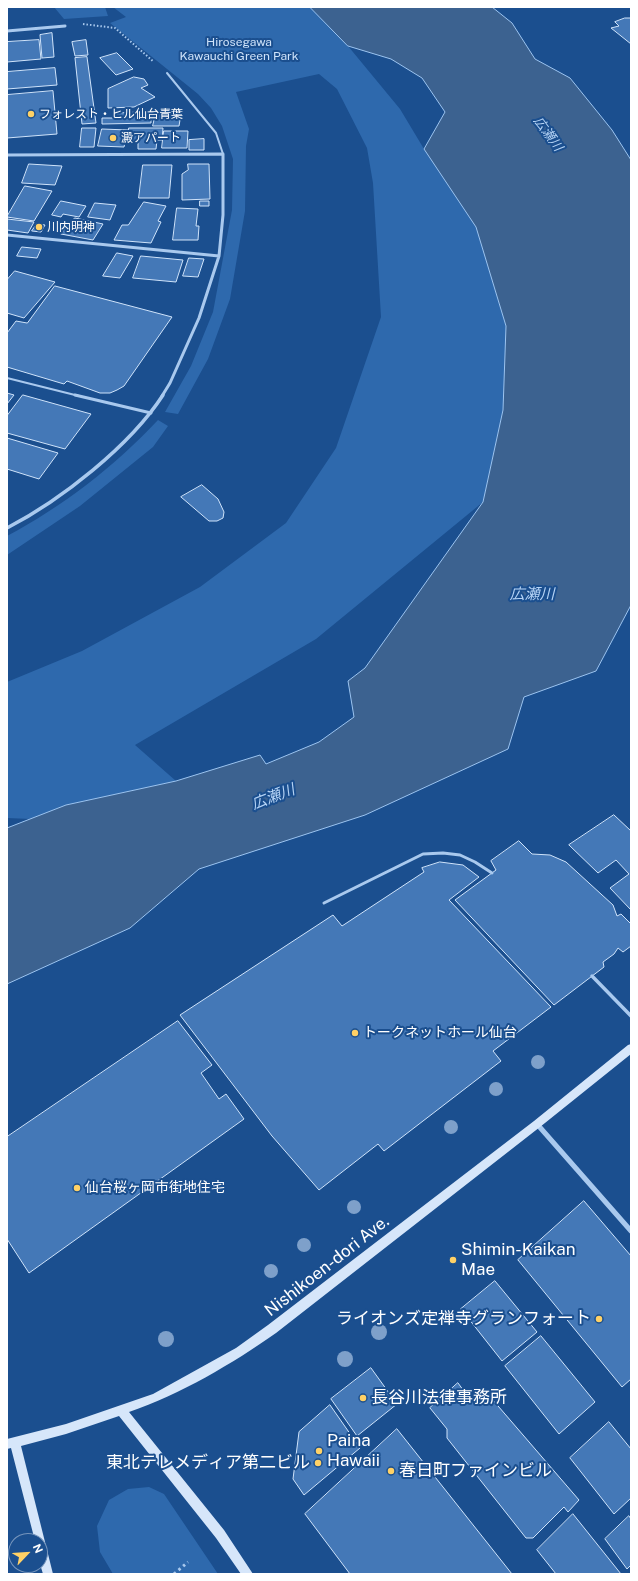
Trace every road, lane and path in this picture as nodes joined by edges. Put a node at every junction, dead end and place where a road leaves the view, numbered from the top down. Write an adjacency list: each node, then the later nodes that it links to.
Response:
1 (65, 26): 2 (street); 3 (path)
2 (7, 31)
3 (167, 73): 4 (lane)
4 (223, 154): 5 (street); 7 (street)
5 (7, 156)
6 (7, 235): 7 (street)
7 (218, 256): 9 (street)
8 (7, 378): 9 (lane)
9 (151, 413): 10 (street)
10 (7, 528)
11 (492, 873): 12 (lane)
12 (324, 903)
13 (592, 976): 14 (lane)
14 (631, 1016)
15 (631, 1048): 16 (street, Nishikoen-dori Ave.)
16 (537, 1124): 17 (street); 18 (street, Nishikoen-dori Ave.)
17 (631, 1231)
18 (122, 1410): 19 (street, Nishikoen-dori Ave.); 23 (street)
19 (11, 1444): 20 (street)
20 (37, 1533)
21 (188, 1562): 22 (path)
22 (174, 1574)
23 (248, 1574)

